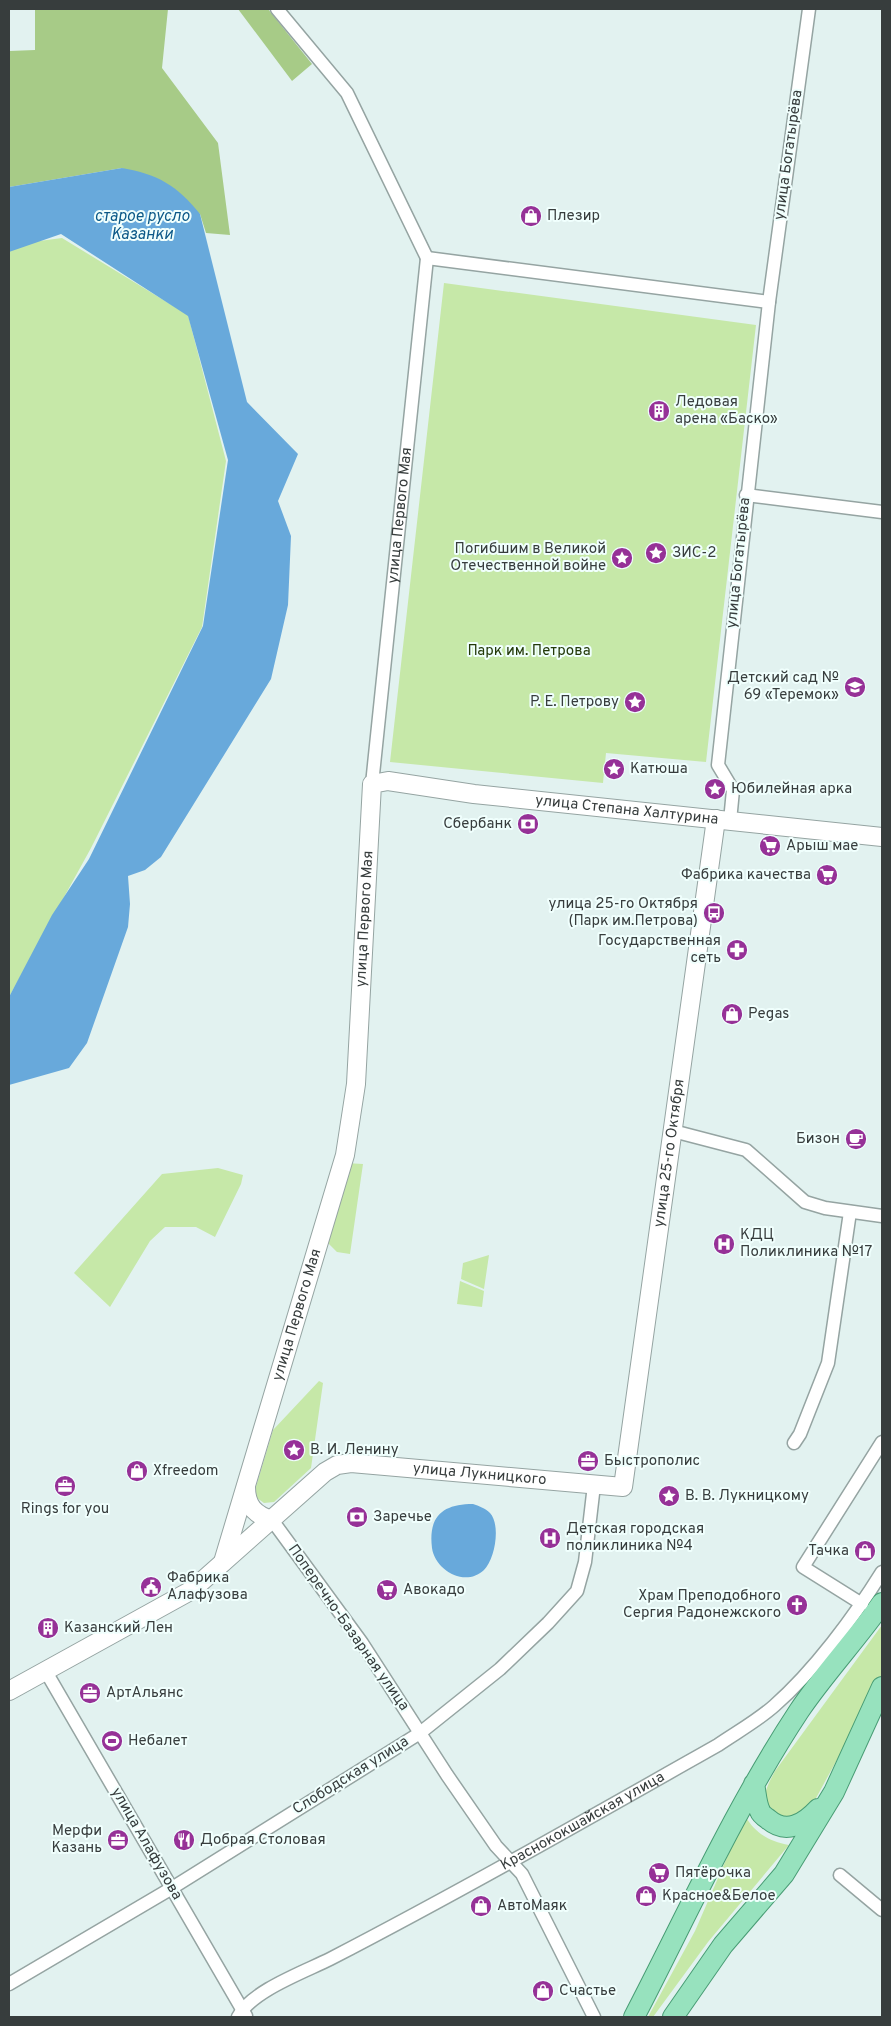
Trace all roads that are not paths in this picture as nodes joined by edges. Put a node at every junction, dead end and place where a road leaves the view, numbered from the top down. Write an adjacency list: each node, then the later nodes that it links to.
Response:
1 (277, 9): 3 (street)
2 (809, 9): 4 (street, улица Богатырёва)
3 (427, 258): 4 (street); 7 (street, улица Первого Мая)
4 (769, 302): 5 (street, улица Богатырёва)
5 (746, 496): 6 (street); 8 (street, улица Богатырёва)
6 (882, 512)
7 (372, 784): 8 (street, улица Степана Халтурина); 16 (street, улица Первого Мая)
8 (723, 820): 9 (street, улица Степана Халтурина); 10 (street, улица 25-го Октября)
9 (882, 836)
10 (672, 1131): 11 (street); 17 (street, улица 25-го Октября)
11 (850, 1212): 12 (street); 13 (street)
12 (882, 1216)
13 (794, 1442)
14 (882, 1442): 22 (street)
15 (594, 1485): 17 (street, улица Лукницкого); 18 (street, улица Лукницкого); 26 (street, Слободская улица)
16 (246, 1487): 18 (street); 19 (street, улица Первого Мая)
17 (623, 1487)
18 (272, 1520): 19 (street, улица Лукницкого); 26 (street, Поперечно-Базарная улица)
19 (223, 1562): 23 (street, улица Лукницкого)
20 (882, 1572): 22 (street, Краснококшайская улица)
21 (882, 1603): 27 (main road)
22 (862, 1604): 29 (street, Краснококшайская улица)
23 (45, 1670): 25 (street, улица Лукницкого); 31 (street, улица Алафузова)
24 (882, 1687): 28 (main road)
25 (9, 1691)
26 (420, 1733): 29 (street, Поперечно-Базарная улица); 31 (street, Слободская улица)
27 (754, 1784): 28 (main road); 36 (main road)
28 (834, 1792): 37 (main road)
29 (511, 1861): 34 (street, Краснококшайская улица); 35 (street, Поперечно-Базарная улица)
30 (840, 1875): 32 (street)
31 (172, 1888): 33 (street, Слободская улица); 34 (street, улица Алафузова)
32 (882, 1910)
33 (9, 1984)
34 (242, 2015)
35 (594, 2017)
36 (634, 2017)
37 (673, 2017)

